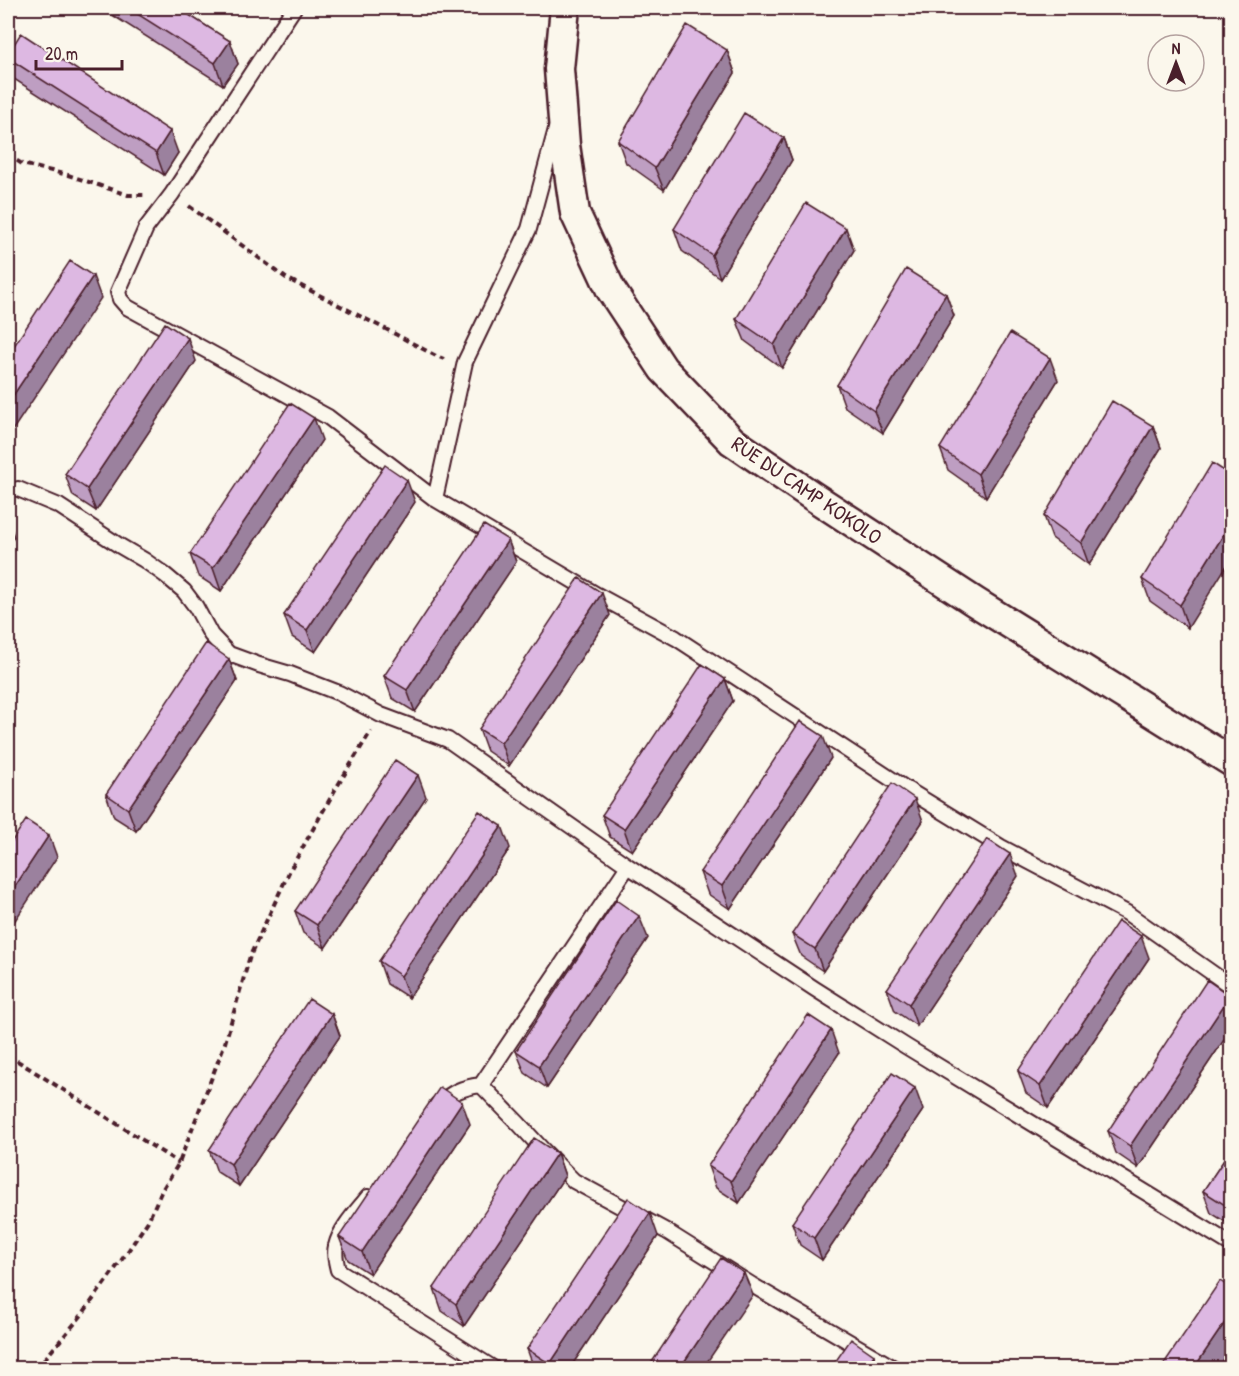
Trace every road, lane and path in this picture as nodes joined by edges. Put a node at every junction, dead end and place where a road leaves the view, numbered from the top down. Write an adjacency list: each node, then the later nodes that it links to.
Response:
1 (294, 8): 5 (lane)
2 (565, 8): 3 (street, RUE DU CAMP KOKOLO)
3 (562, 106): 6 (lane); 10 (street, RUE DU CAMP KOKOLO)
4 (8, 155): 5 (path)
5 (172, 194): 6 (path); 8 (lane)
6 (465, 363): 8 (lane)
7 (18, 489): 9 (lane)
8 (435, 499): 12 (lane)
9 (381, 715): 11 (lane); 16 (path)
10 (1232, 762)
11 (628, 866): 14 (lane); 18 (lane)
12 (1232, 987)
13 (8, 1055): 16 (path)
14 (481, 1084): 15 (lane); 21 (lane)
15 (425, 1118)
16 (179, 1163): 19 (path)
17 (376, 1185): 20 (lane)
18 (1232, 1245)
19 (37, 1368)
20 (493, 1368)
21 (894, 1368)

